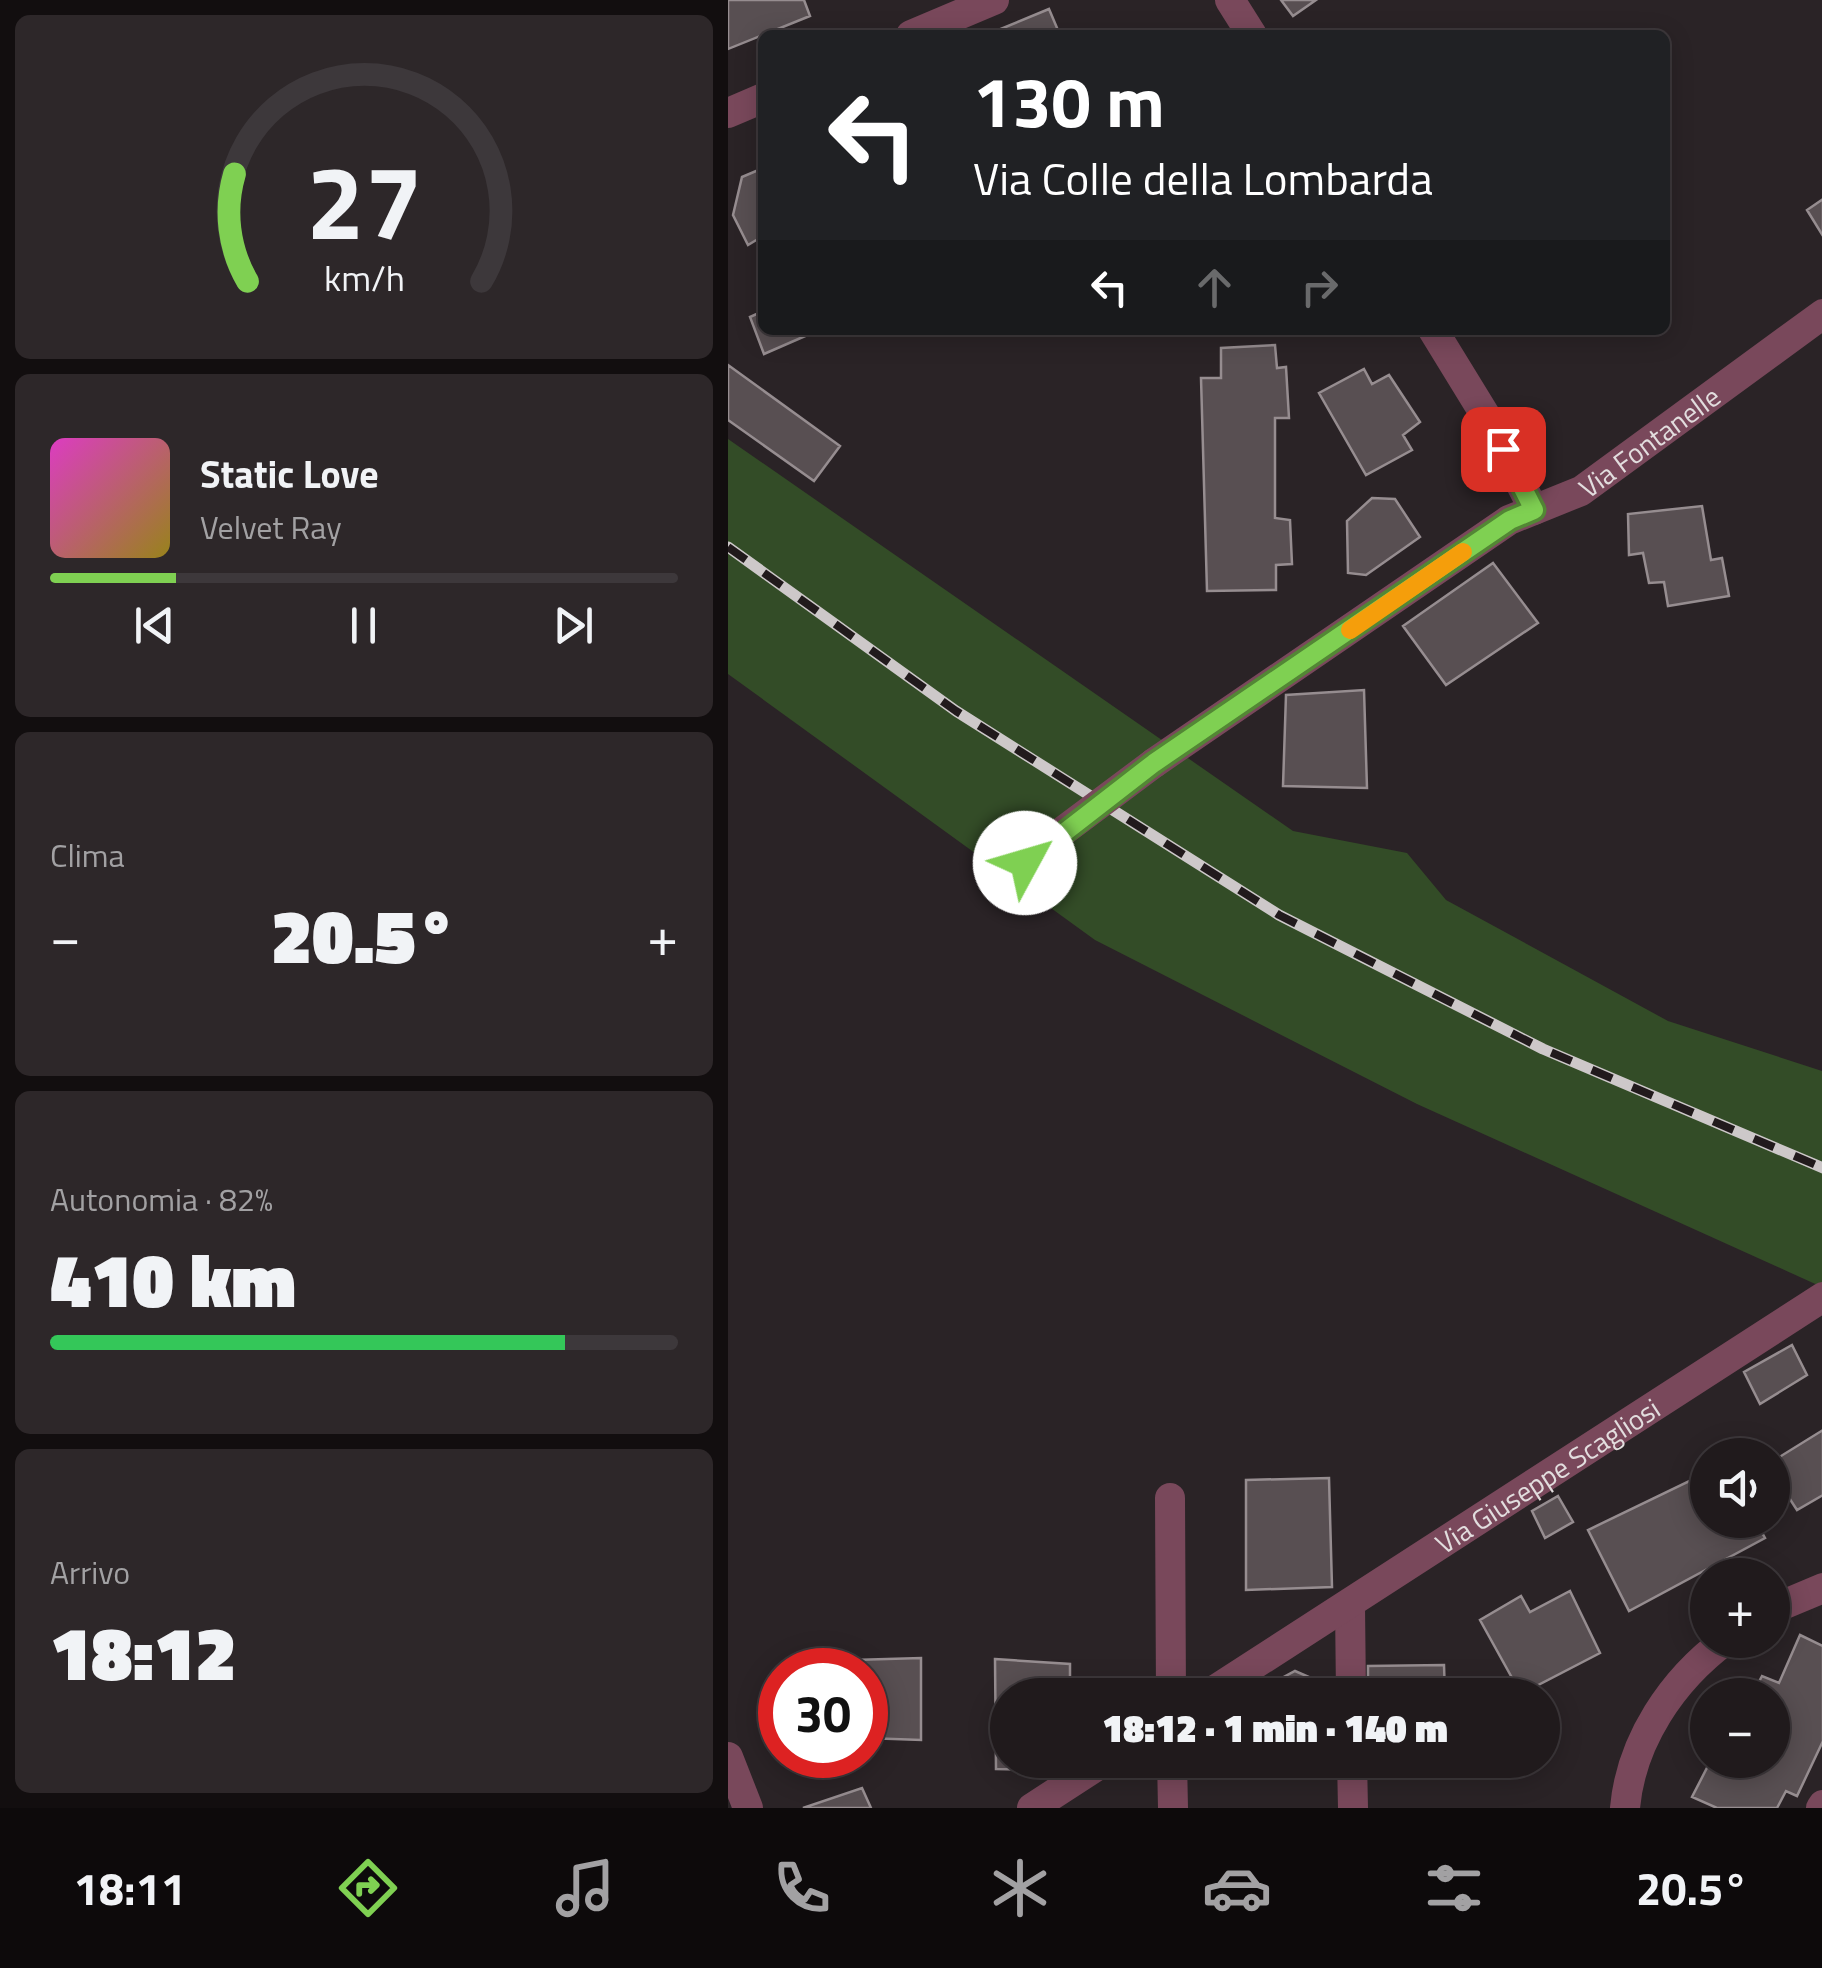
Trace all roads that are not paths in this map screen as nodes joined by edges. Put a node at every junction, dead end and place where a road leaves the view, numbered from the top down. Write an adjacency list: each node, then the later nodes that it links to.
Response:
1 (994, 0): 3 (street)
2 (1230, 0): 4 (street)
3 (924, 30)
4 (1249, 30)
5 (758, 100): 6 (street)
6 (728, 113)
7 (1822, 314): 9 (street, Via Fontanelle)
8 (1436, 335): 9 (street)
9 (1534, 510): 10 (street, Via Fontanelle, bridge)
10 (1032, 856)
11 (1822, 1297): 15 (street, Via Giuseppe Scagliosi)
12 (1170, 1498): 17 (street)
13 (1822, 1588): 14 (street)
14 (1790, 1602)
15 (1350, 1606): 18 (street, Via Giuseppe Scagliosi); 19 (street)
16 (1707, 1658): 28 (street)
17 (1171, 1678)
18 (1235, 1678)
19 (1351, 1678)
20 (728, 1757): 24 (street)
21 (1078, 1778): 25 (street)
22 (1172, 1778): 26 (street)
23 (1352, 1778): 27 (street)
24 (748, 1808)
25 (1032, 1808)
26 (1173, 1808)
27 (1353, 1808)
28 (1625, 1808)

